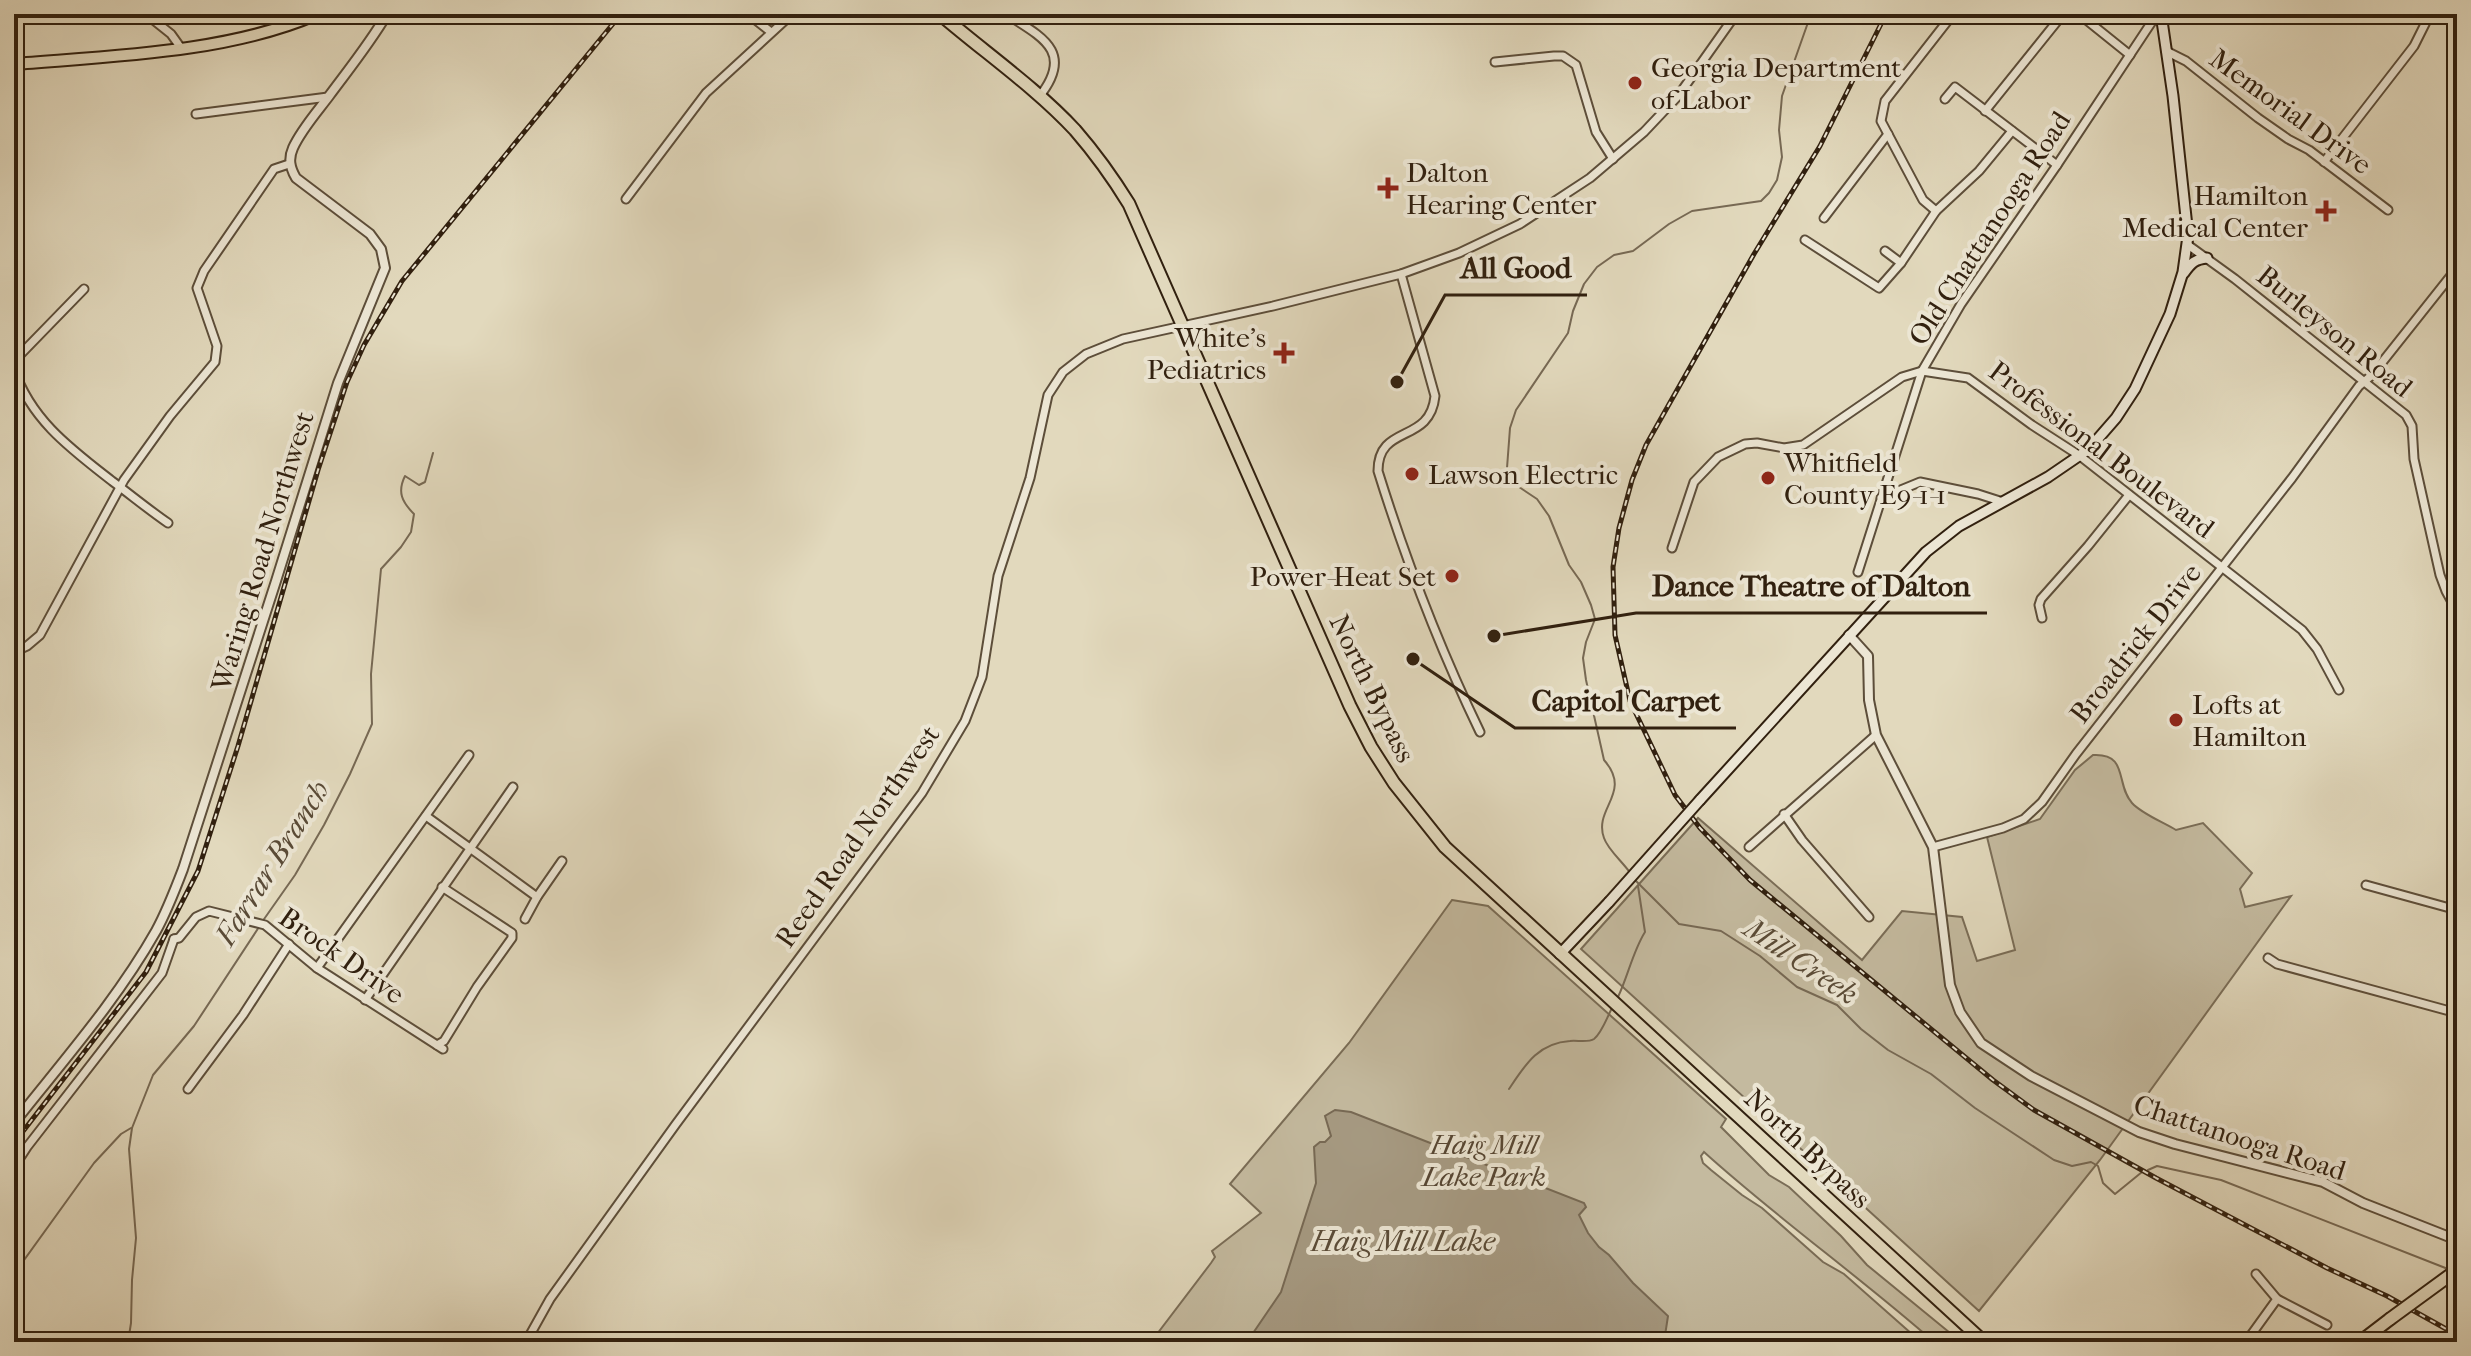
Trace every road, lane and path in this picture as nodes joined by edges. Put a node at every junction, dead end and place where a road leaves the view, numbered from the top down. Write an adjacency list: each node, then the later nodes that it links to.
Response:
1 (146, 14): 17 (street)
2 (288, 14): 15 (street)
3 (317, 14): 15 (main road)
4 (387, 14): 22 (street)
5 (748, 14): 16 (street)
6 (792, 14): 16 (street)
7 (940, 14): 23 (highway, North Bypass)
8 (1006, 14): 23 (street)
9 (1736, 14): 29 (street, Reed Road Northwest)
10 (1953, 14): 28 (street)
11 (2063, 14): 25 (street)
12 (2079, 14): 19 (street)
13 (2159, 14): 18 (main road); 19 (street, Old Chattanooga Road)
14 (2430, 14): 30 (street)
15 (298, 22): 17 (main road)
16 (771, 32): 33 (street)
17 (181, 48): 21 (main road)
18 (2166, 51): 30 (street, Memorial Drive); 38 (main road)
19 (2130, 55): 32 (street, Old Chattanooga Road)
20 (1495, 62): 29 (street)
21 (14, 64)
22 (328, 97): 26 (street); 31 (street)
23 (1039, 97): 46 (highway, North Bypass)
24 (1945, 99): 25 (street)
25 (1985, 111): 27 (street)
26 (196, 114)
27 (2012, 131): 32 (street); 35 (street)
28 (1888, 134): 35 (street); 36 (street)
29 (1613, 159): 43 (street, Reed Road Northwest)
30 (2324, 162): 34 (street, Memorial Drive)
31 (289, 164): 52 (street); 81 (street, Waring Road Northwest)
32 (2057, 165): 49 (street, Old Chattanooga Road)
33 (626, 199)
34 (2388, 210)
35 (1936, 211): 41 (street)
36 (1824, 218)
37 (1805, 240): 41 (street)
38 (2188, 245): 40 (street, Burleyson Road); 44 (main road)
39 (1885, 251): 41 (street)
40 (2207, 258): 44 (main road); 50 (street, Burleyson Road)
41 (1901, 263)
42 (2457, 268): 50 (street, Broadrick Drive)
43 (1401, 274): 46 (street, Reed Road Northwest); 65 (street)
44 (2182, 275): 51 (main road)
45 (84, 289): 47 (street)
46 (1184, 326): 84 (highway, North Bypass); 99 (street, Reed Road Northwest)
47 (14, 361)
48 (14, 369): 52 (street)
49 (1922, 371): 51 (street, Professional Boulevard); 54 (street, Old Chattanooga Road); 57 (street)
50 (2364, 382): 58 (street, Broadrick Drive); 60 (street, Burleyson Road)
51 (2080, 456): 53 (street, Professional Boulevard); 55 (main road)
52 (120, 486): 56 (street); 63 (street)
53 (2129, 495): 58 (street, Professional Boulevard); 61 (street)
54 (1881, 498): 55 (street); 59 (street, Old Chattanooga Road)
55 (2003, 502): 62 (main road)
56 (168, 523)
57 (1672, 548)
58 (2222, 566): 64 (street, Professional Boulevard); 72 (street, Broadrick Drive)
59 (1858, 572)
60 (2457, 611)
61 (2042, 618)
62 (1849, 635): 66 (street, Chattanooga Road); 84 (main road, bridge)
63 (14, 652)
64 (2339, 690)
65 (1480, 732)
66 (1876, 735): 69 (street); 72 (street, Chattanooga Road)
67 (469, 755): 70 (street)
68 (513, 787): 73 (street)
69 (1784, 814): 71 (street); 79 (street)
70 (426, 816): 73 (street); 86 (street)
71 (1749, 847)
72 (1933, 847): 94 (street, Chattanooga Road)
73 (469, 848): 76 (street); 77 (street)
74 (562, 861): 77 (street)
75 (2366, 885): 78 (street)
76 (442, 887): 87 (street); 87 (street, Brock Drive)
77 (537, 897): 80 (street)
78 (2457, 910)
79 (1869, 917)
80 (525, 919)
81 (157, 927): 82 (street); 91 (street, Waring Road Northwest)
82 (174, 939): 83 (street, Brock Drive); 93 (street)
83 (289, 944): 86 (street, Brock Drive); 89 (street)
84 (1560, 954): 100 (highway, North Bypass)
85 (2268, 958): 88 (street)
86 (317, 968): 87 (street, Brock Drive)
87 (365, 1000)
88 (2457, 1013)
89 (188, 1089)
90 (14, 1105): 91 (street)
91 (25, 1110): 92 (street, Waring Road Northwest)
92 (14, 1123)
93 (14, 1167)
94 (2457, 1240)
95 (2457, 1270): 102 (highway, bridge)
96 (2256, 1274): 97 (street)
97 (2277, 1299): 98 (street); 101 (street)
98 (2327, 1325)
99 (526, 1342)
100 (1984, 1342)
101 (2246, 1342)
102 (2361, 1342)

